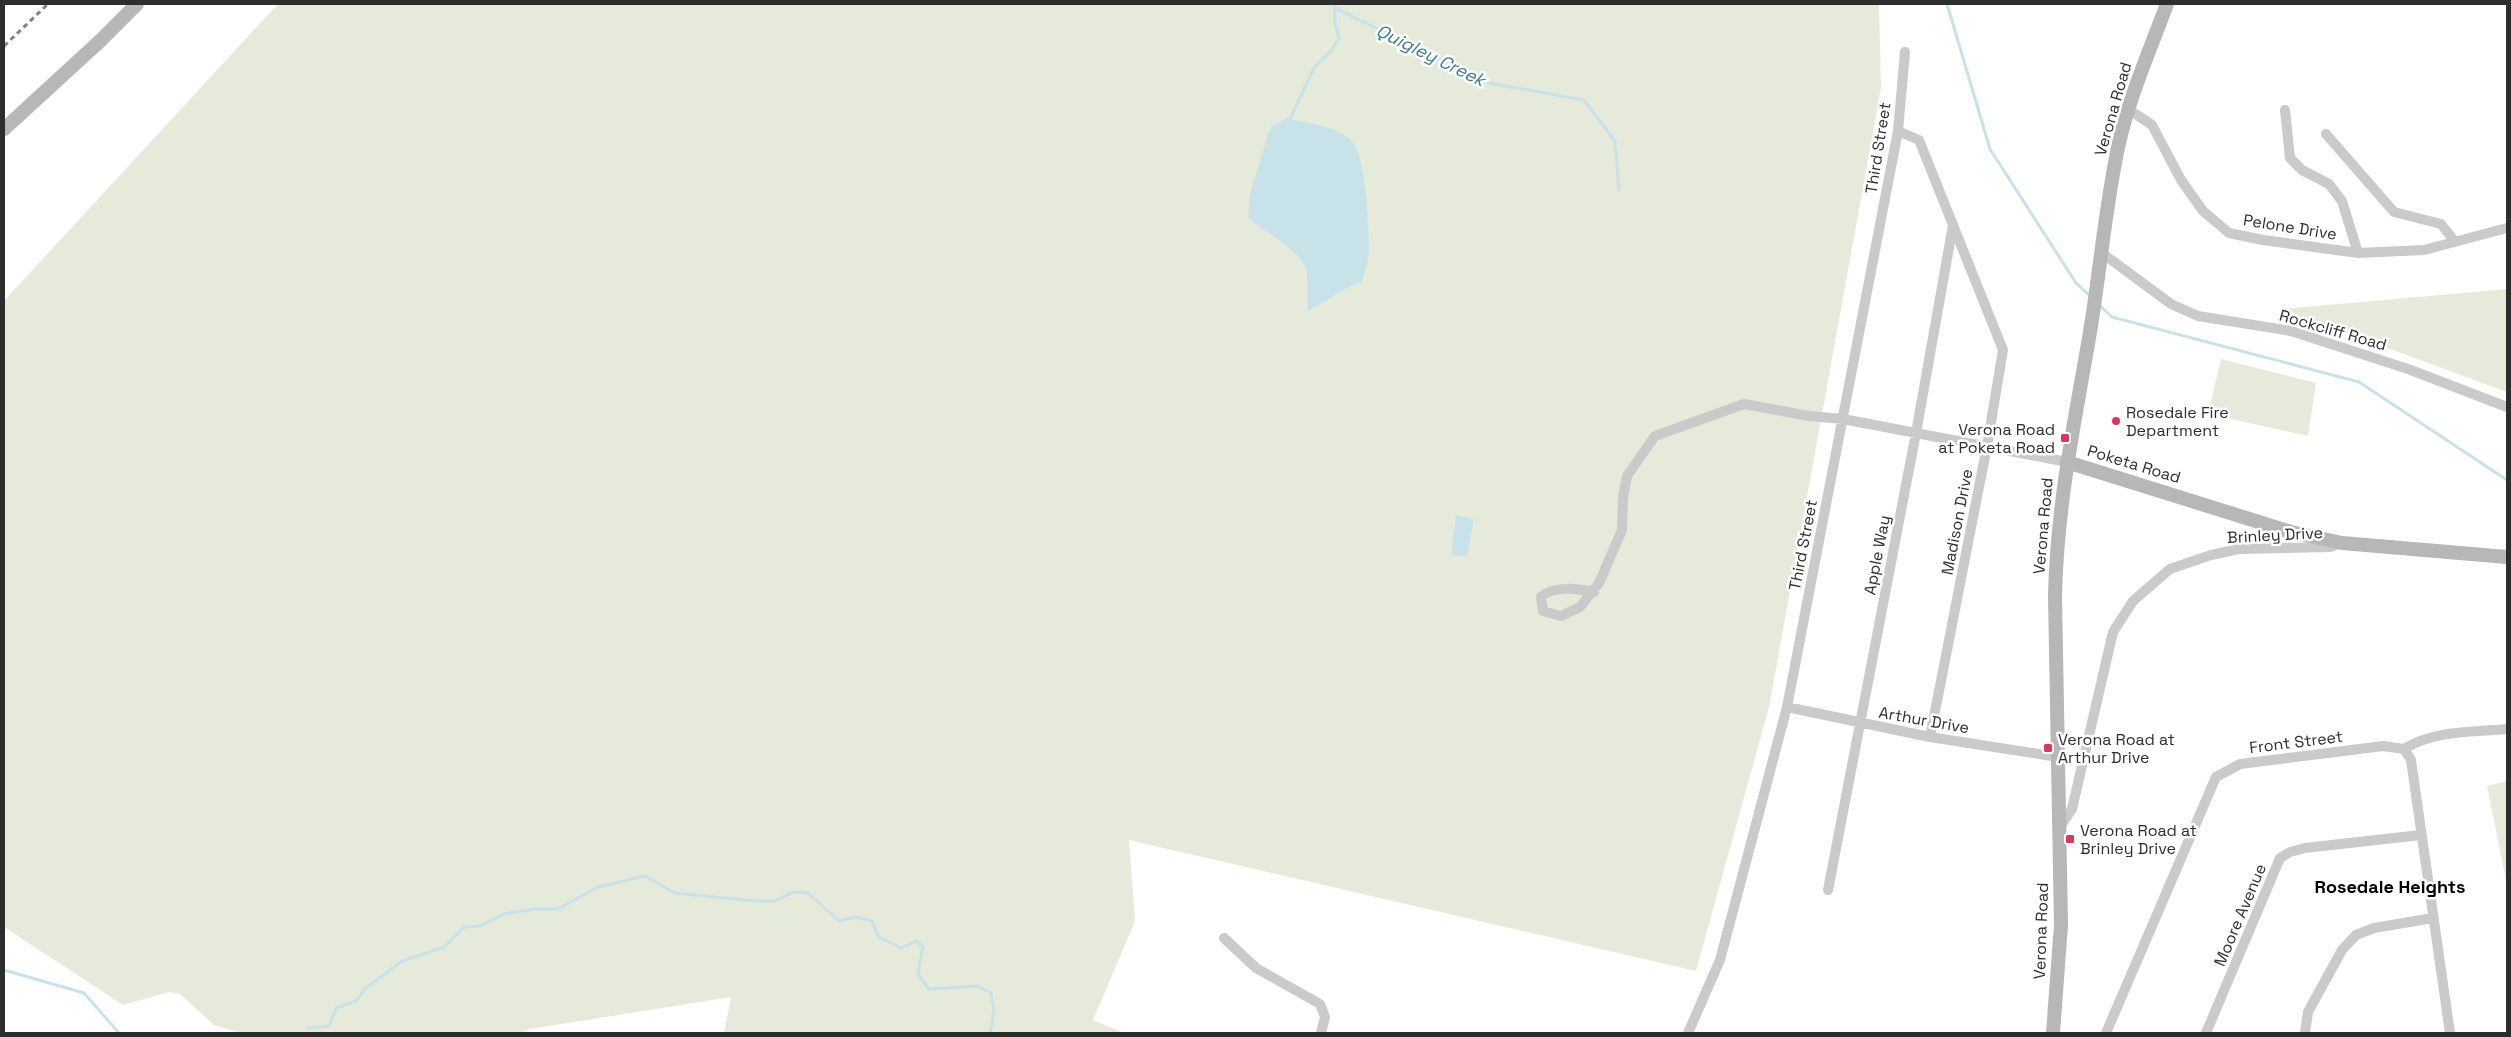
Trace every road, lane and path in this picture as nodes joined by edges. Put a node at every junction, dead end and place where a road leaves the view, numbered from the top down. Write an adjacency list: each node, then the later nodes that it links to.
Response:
1 (137, 4): 6 (street)
2 (2167, 4): 4 (street, Verona Road)
3 (1904, 52): 7 (street, Third Street)
4 (2128, 109): 12 (street, Verona Road); 13 (street, Pelone Drive)
5 (2284, 110): 13 (street, Pelone Drive)
6 (4, 129)
7 (1898, 131): 9 (street, Madison Drive); 15 (street, Third Street)
8 (2326, 134): 11 (street)
9 (1953, 225): 16 (street, Apple Way); 17 (street, Madison Drive)
10 (2507, 228): 11 (street, Pelone Drive)
11 (2455, 242): 13 (street, Pelone Drive)
12 (2102, 253): 14 (street, Rockcliff Road); 18 (street, Verona Road)
13 (2358, 253)
14 (2507, 407)
15 (1843, 419): 16 (street, Poketa Road); 21 (street, Poketa Road); 22 (street, Third Street)
16 (1916, 433): 17 (street, Poketa Road); 23 (street, Apple Way)
17 (1987, 446): 18 (street, Poketa Road); 25 (street, Madison Drive)
18 (2067, 462): 19 (street, Poketa Road); 27 (street, Verona Road)
19 (2342, 542): 20 (street, Poketa Road); 28 (street, Brinley Drive)
20 (2507, 557)
21 (1594, 592): 21 (street, Poketa Road)
22 (1787, 707): 23 (street, Arthur Drive); 34 (street, Third Street)
23 (1858, 724): 25 (street, Arthur Drive); 30 (street, Apple Way)
24 (2507, 729): 26 (street)
25 (1930, 737): 27 (street, Arthur Drive)
26 (2404, 749): 29 (street); 36 (street, Front Street)
27 (2058, 757): 28 (street, Verona Road)
28 (2060, 827): 35 (street, Verona Road)
29 (2421, 835): 31 (street); 37 (street, Moore Avenue)
30 (1828, 890)
31 (2433, 918): 38 (street); 39 (street)
32 (1224, 938): 33 (street)
33 (1321, 1033)
34 (1688, 1033)
35 (2053, 1033)
36 (2106, 1033)
37 (2206, 1033)
38 (2305, 1033)
39 (2450, 1033)

